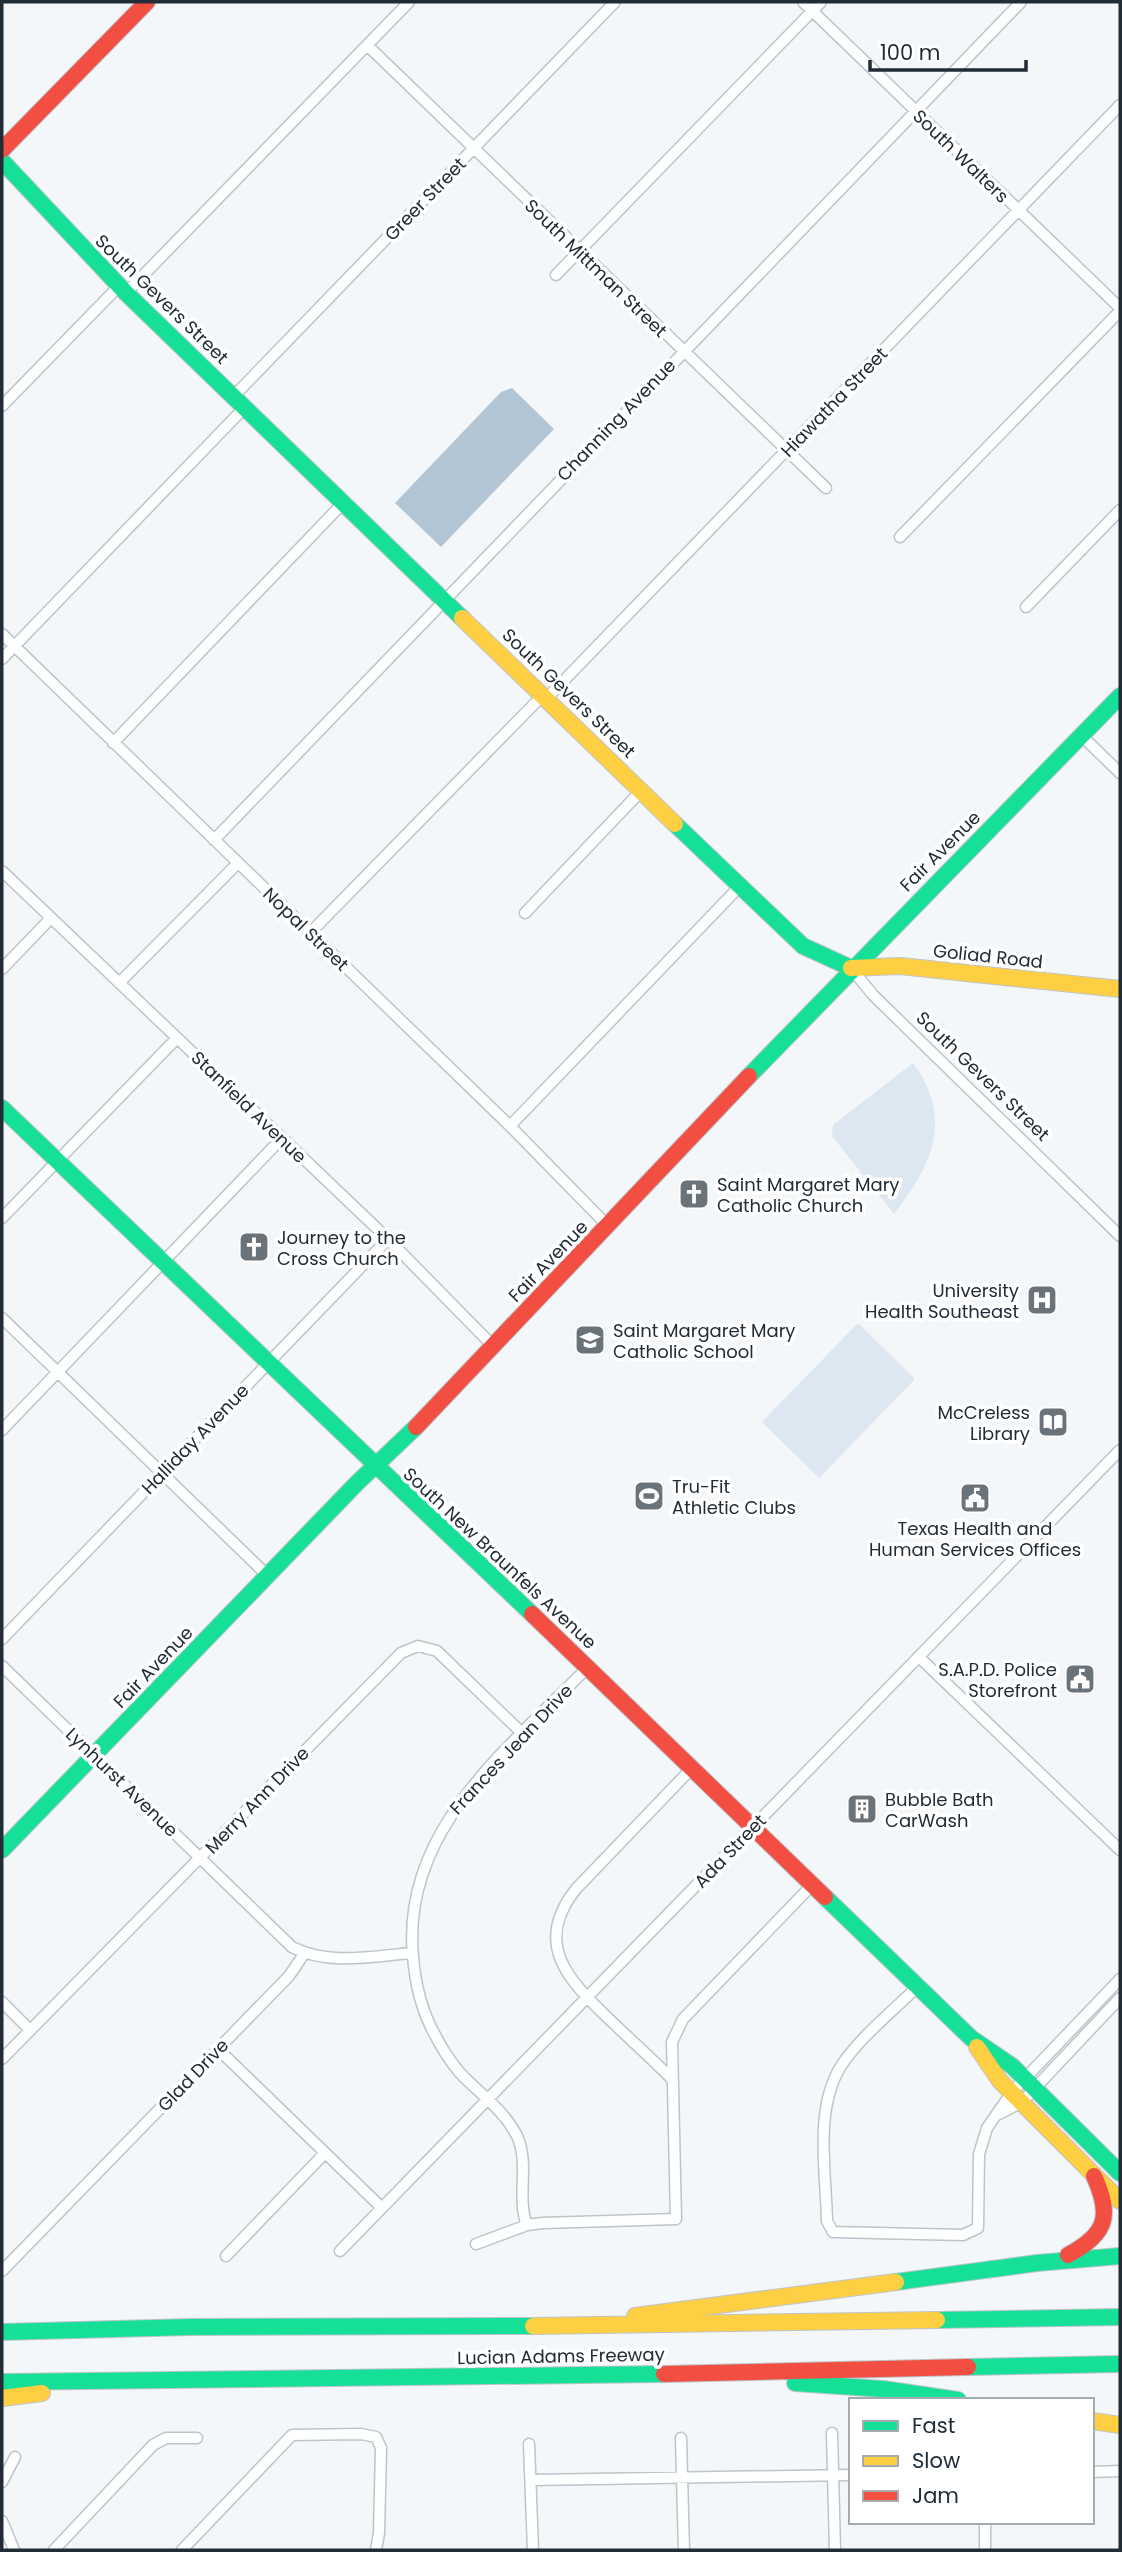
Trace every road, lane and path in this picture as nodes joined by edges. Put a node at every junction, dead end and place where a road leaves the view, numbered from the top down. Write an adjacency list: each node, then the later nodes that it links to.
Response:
1 (147, 2): 12 (main road)
2 (409, 2): 8 (street)
3 (615, 2): 11 (street, Greer Street)
4 (803, 2): 7 (street, South Walters)
5 (821, 2): 7 (street)
6 (1021, 2): 10 (street, Channing Avenue)
7 (813, 11): 10 (street, South Walters); 15 (street)
8 (366, 45): 11 (street, South Mittman Street); 17 (street)
9 (1120, 105): 14 (street, Hiawatha Street)
10 (915, 111): 14 (street, South Walters); 19 (street, Channing Avenue)
11 (473, 149): 15 (street, South Mittman Street); 20 (street, Greer Street)
12 (2, 150)
13 (2, 161): 17 (main road, South Gevers Street)
14 (1018, 211): 18 (street, South Walters); 22 (street, Hiawatha Street)
15 (580, 251): 16 (street); 19 (street, South Mittman Street)
16 (556, 275)
17 (123, 289): 20 (main road, South Gevers Street); 21 (street)
18 (1120, 309): 26 (street)
19 (682, 352): 22 (street, South Mittman Street); 27 (street, Channing Avenue)
20 (239, 402): 24 (main road, South Gevers Street); 30 (street, Greer Street)
21 (2, 406)
22 (786, 451): 23 (street, South Mittman Street); 32 (street, Hiawatha Street)
23 (826, 488)
24 (344, 502): 27 (main road, South Gevers Street); 35 (street)
25 (1120, 510): 28 (street)
26 (900, 537)
27 (444, 599): 32 (main road, South Gevers Street); 38 (street, Channing Avenue)
28 (1026, 607)
29 (2, 634): 30 (street, Nopal Street)
30 (14, 646): 31 (street, Greer Street); 35 (street, Nopal Street)
31 (2, 659)
32 (545, 696): 37 (main road, South Gevers Street); 44 (street, Hiawatha Street)
33 (1120, 696): 34 (main road, Fair Avenue)
34 (1082, 736): 36 (street); 45 (main road, Fair Avenue)
35 (113, 743): 38 (street, Nopal Street)
36 (1120, 773)
37 (641, 791): 41 (main road, South Gevers Street); 42 (street)
38 (214, 840): 39 (street, Nopal Street)
39 (238, 863): 44 (street, Nopal Street); 47 (street)
40 (2, 871): 43 (street, Stanfield Avenue)
41 (740, 886): 45 (main road, South Gevers Street); 51 (street)
42 (525, 913)
43 (51, 918): 46 (street); 47 (street, Stanfield Avenue)
44 (310, 933): 51 (street, Nopal Street)
45 (851, 968): 48 (main road, Goliad Road); 55 (main road, Fair Avenue); 56 (street, South Gevers Street)
46 (2, 969)
47 (119, 983): 49 (street, Stanfield Avenue)
48 (1120, 989)
49 (177, 1038): 52 (street, Stanfield Avenue); 53 (street)
50 (2, 1108): 53 (main road, South New Braunfels Avenue)
51 (510, 1126): 55 (street, Nopal Street)
52 (282, 1138): 57 (street, Stanfield Avenue); 58 (street)
53 (57, 1161): 54 (street); 58 (main road, South New Braunfels Avenue)
54 (2, 1218)
55 (608, 1226): 60 (main road, Fair Avenue)
56 (1119, 1233)
57 (388, 1239): 60 (street, Stanfield Avenue); 61 (street, Halliday Avenue)
58 (163, 1261): 61 (main road, South New Braunfels Avenue); 62 (street)
59 (2, 1318): 62 (street)
60 (493, 1346): 65 (main road, Fair Avenue)
61 (267, 1364): 65 (main road, South New Braunfels Avenue); 66 (street, Halliday Avenue)
62 (57, 1372): 63 (street); 66 (street)
63 (2, 1430)
64 (1120, 1450): 69 (street, Ada Street)
65 (376, 1466): 67 (main road, Fair Avenue); 71 (main road, South New Braunfels Avenue)
66 (162, 1473): 67 (street); 68 (street, Halliday Avenue)
67 (268, 1576): 73 (main road, Fair Avenue)
68 (2, 1639)
69 (919, 1657): 75 (street, Ada Street); 77 (street)
70 (2, 1667): 73 (street, Lynhurst Avenue)
71 (588, 1667): 72 (street, Frances Jean Drive); 74 (main road, South New Braunfels Avenue)
72 (523, 1734): 78 (street, Merry Ann Drive); 80 (street, Frances Jean Drive)
73 (94, 1755): 76 (main road, Fair Avenue); 78 (street, Lynhurst Avenue)
74 (692, 1768): 75 (main road, South New Braunfels Avenue); 84 (street)
75 (753, 1827): 79 (main road, South New Braunfels Avenue); 84 (street, Ada Street)
76 (2, 1850)
77 (1120, 1850)
78 (200, 1858): 81 (street, Lynhurst Avenue); 87 (street, Merry Ann Drive)
79 (813, 1885): 83 (main road, South New Braunfels Avenue); 91 (street)
80 (412, 1953): 81 (street); 94 (street, Frances Jean Drive)
81 (304, 1954): 89 (street, Glad Drive)
82 (1120, 1979): 92 (street)
83 (916, 1987): 88 (main road, South New Braunfels Avenue); 93 (street)
84 (587, 1998): 91 (street); 94 (street, Ada Street)
85 (1120, 1998): 92 (street)
86 (2, 2003): 87 (street)
87 (30, 2030): 90 (street, Merry Ann Drive)
88 (971, 2038): 92 (main road, South New Braunfels Avenue); 93 (main road, South New Braunfels Avenue)
89 (218, 2049): 95 (street); 106 (street, Glad Drive)
90 (2, 2059)
91 (672, 2079): 100 (street)
92 (1029, 2084): 93 (street); 96 (main road, South New Braunfels Avenue)
93 (1017, 2097): 97 (main road, South New Braunfels Avenue)
94 (488, 2100): 99 (street, Ada Street); 100 (street, Frances Jean Drive)
95 (325, 2153): 99 (street); 103 (street)
96 (1120, 2173)
97 (1094, 2176): 98 (main road, South New Braunfels Avenue); 105 (main road)
98 (1120, 2201)
99 (382, 2208): 102 (street, Ada Street)
100 (527, 2225): 101 (street)
101 (476, 2244)
102 (340, 2251)
103 (226, 2256)
104 (1120, 2256): 105 (main road)
105 (1062, 2259): 108 (main road)
106 (2, 2271)
107 (1120, 2317): 108 (main road, Lucian Adams Freeway)
108 (598, 2325): 109 (main road, Lucian Adams Freeway)
109 (3, 2332)
110 (1120, 2364): 111 (main road, Lucian Adams Freeway)
111 (574, 2375): 113 (main road, Lucian Adams Freeway); 115 (main road)
112 (2, 2382): 113 (main road, Lucian Adams Freeway)
113 (124, 2383): 114 (main road)
114 (2, 2398)
115 (942, 2398)
116 (1094, 2421): 117 (main road)
117 (1120, 2425)
118 (832, 2433): 125 (street)
119 (197, 2438): 133 (street)
120 (681, 2438): 127 (street)
121 (529, 2444): 128 (street)
122 (15, 2458): 129 (street)
123 (1120, 2471): 124 (street)
124 (1094, 2472)
125 (834, 2475): 126 (street); 127 (street); 138 (street)
126 (849, 2475)
127 (683, 2478): 128 (street); 137 (street)
128 (531, 2480): 136 (street)
129 (2, 2482)
130 (2, 2521): 132 (street)
131 (985, 2524): 139 (street)
132 (14, 2550)
133 (54, 2550)
134 (182, 2550): 135 (street)
135 (376, 2550)
136 (533, 2550)
137 (684, 2550)
138 (835, 2550)
139 (985, 2550)

